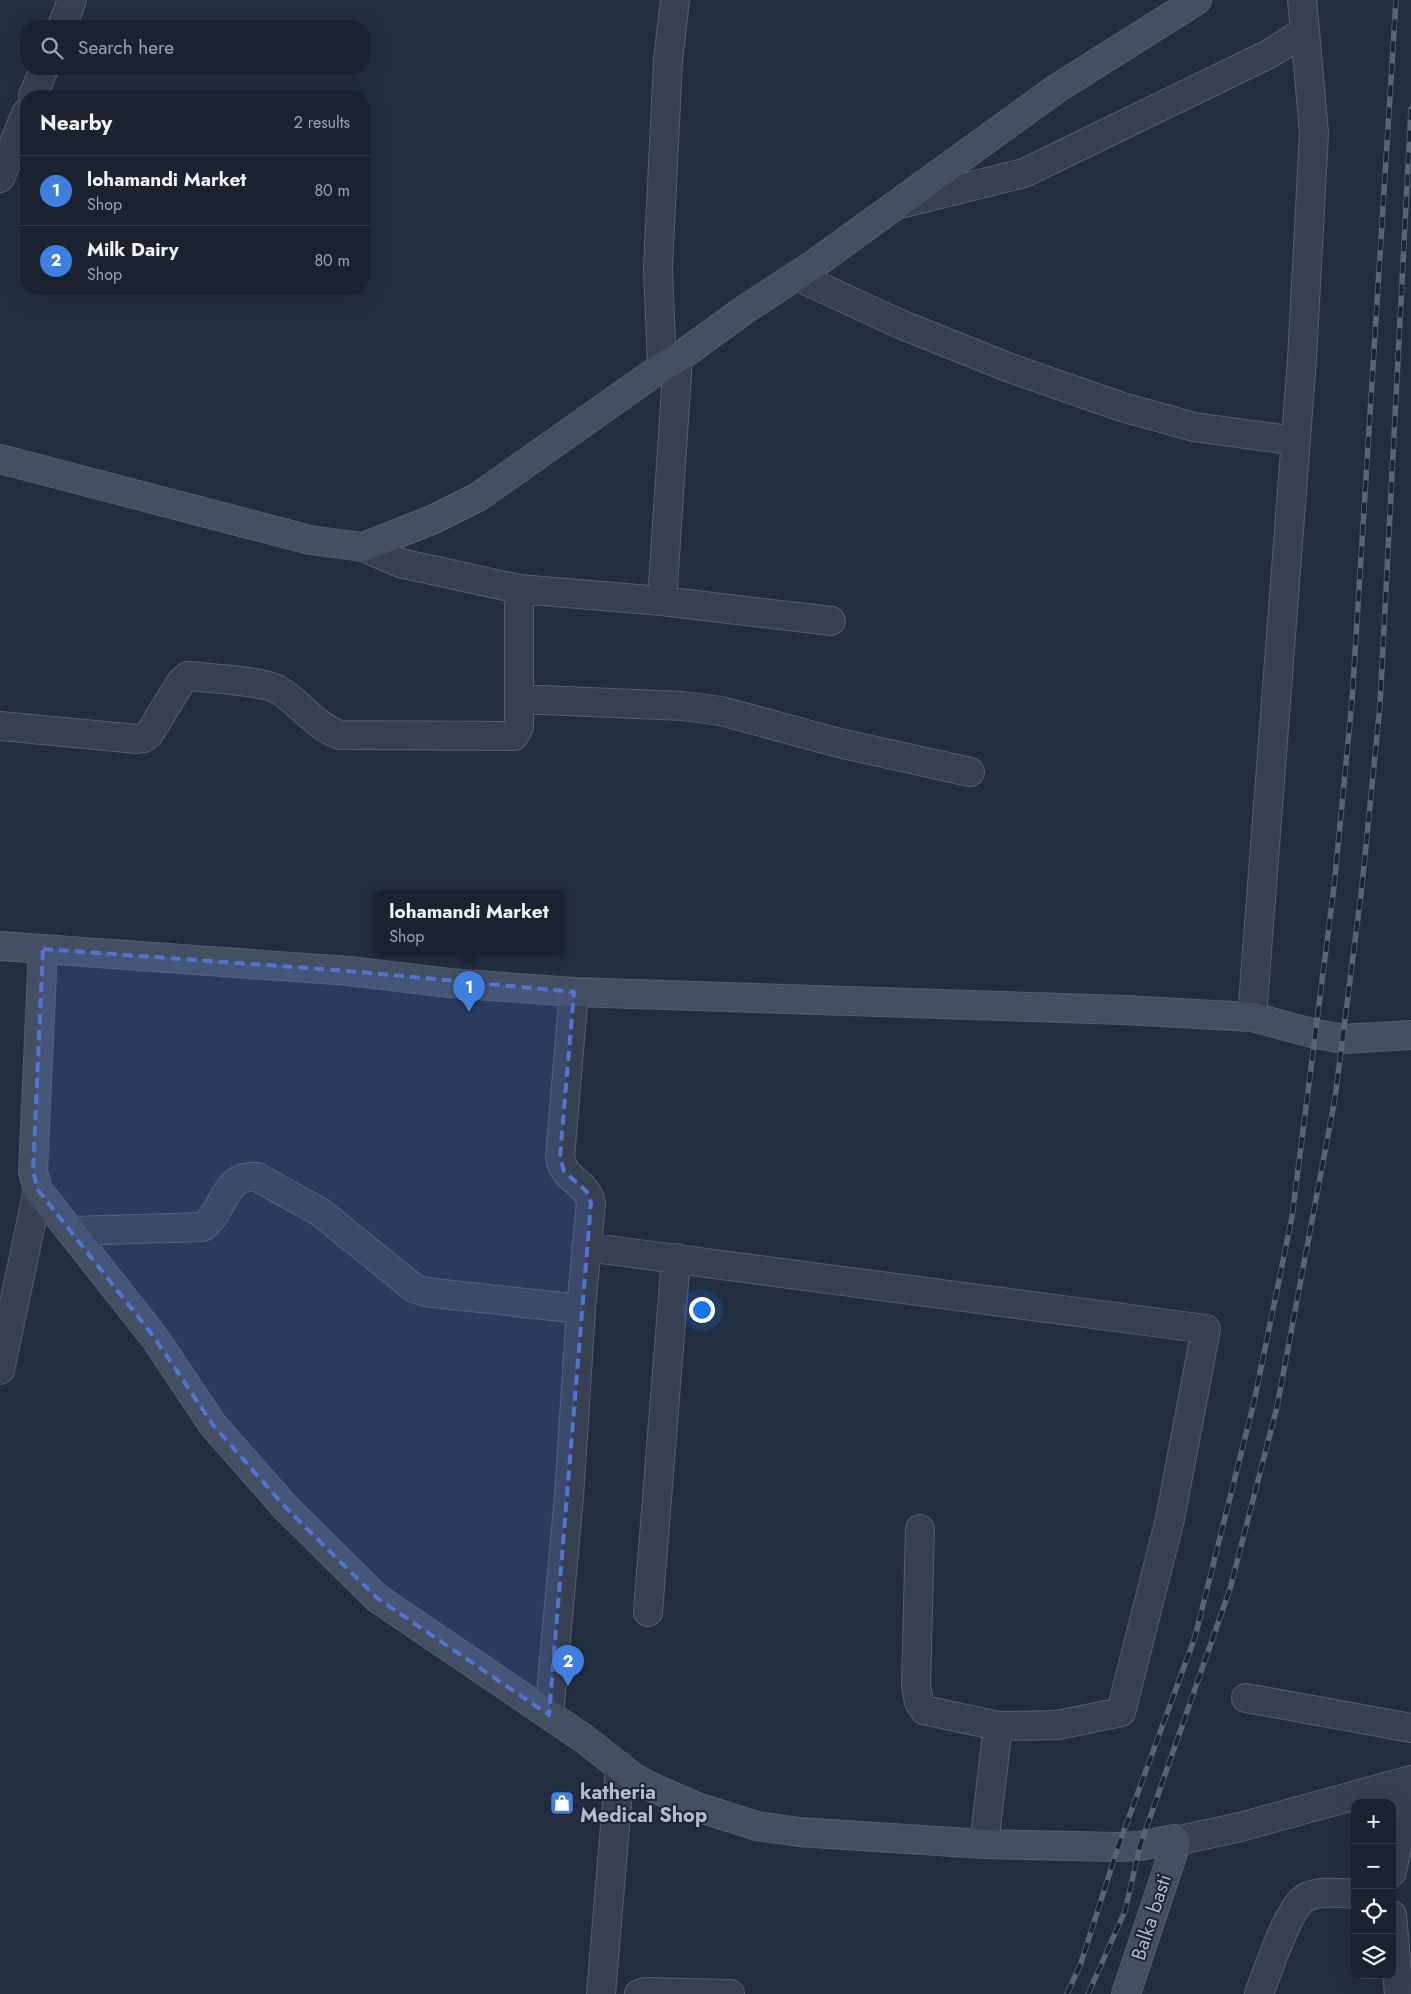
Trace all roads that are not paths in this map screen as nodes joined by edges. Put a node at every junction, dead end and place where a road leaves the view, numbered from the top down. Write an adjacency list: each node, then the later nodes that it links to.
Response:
1 (72, 0): 5 (street)
2 (675, 0): 13 (street)
3 (1197, 0): 11 (street)
4 (1302, 0): 6 (street)
5 (64, 20)
6 (1305, 31): 11 (street); 14 (street)
7 (42, 75): 8 (street)
8 (35, 90)
9 (20, 128): 10 (street)
10 (0, 178)
11 (894, 205): 12 (street)
12 (796, 276): 13 (street); 14 (street)
13 (670, 363): 16 (street); 18 (street)
14 (1296, 441): 26 (street)
15 (0, 459): 16 (street)
16 (363, 547): 17 (street)
17 (519, 589): 18 (street); 20 (street)
18 (662, 601): 19 (street)
19 (831, 620)
20 (519, 699): 21 (street); 22 (street)
21 (0, 726)
22 (970, 772)
23 (0, 946): 24 (street)
24 (43, 949): 25 (street); 28 (street)
25 (574, 992): 26 (street); 30 (street)
26 (1252, 1017): 27 (street)
27 (1411, 1035)
28 (38, 1190): 29 (street); 33 (street)
29 (71, 1232): 32 (street); 37 (street)
30 (586, 1247): 31 (street); 32 (street)
31 (676, 1258): 35 (street); 38 (street)
32 (581, 1309): 37 (street)
33 (0, 1370)
34 (920, 1529): 38 (street)
35 (648, 1612)
36 (1246, 1698): 39 (street)
37 (549, 1715): 40 (street)
38 (998, 1726): 43 (street)
39 (1411, 1728)
40 (620, 1766): 43 (street); 47 (street)
41 (1411, 1780): 42 (street); 44 (street)
42 (1176, 1841): 43 (street); 50 (street, Balka basti)
43 (984, 1844)
44 (1396, 1853)
45 (1351, 1894): 51 (street)
46 (1394, 1934): 52 (street)
47 (601, 1994)
48 (639, 1994): 49 (street)
49 (730, 1994)
50 (1126, 1994)
51 (1259, 1994)
52 (1399, 1994)

